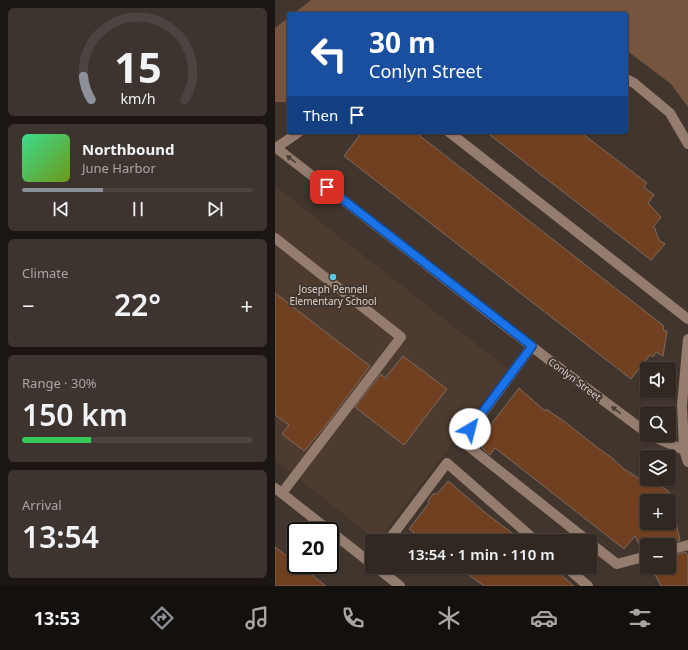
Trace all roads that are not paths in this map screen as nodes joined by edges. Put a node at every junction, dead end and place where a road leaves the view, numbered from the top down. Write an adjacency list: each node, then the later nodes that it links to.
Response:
1 (628, 80): 4 (street)
2 (296, 134): 5 (street)
3 (452, 134): 7 (street)
4 (688, 144)
5 (276, 147): 9 (street, Conlyn Street, one-way to 5)
6 (275, 238): 14 (street)
7 (688, 319)
8 (688, 339): 12 (street)
9 (532, 346): 10 (street, Conlyn Street, one-way to 9); 17 (street)
10 (640, 428)
11 (666, 442): 12 (street, Conlyn Street)
12 (684, 450): 13 (street)
13 (688, 462)
14 (278, 491): 21 (street)
15 (393, 534): 16 (street)
16 (528, 534)
17 (579, 534)
18 (688, 545): 20 (street)
19 (597, 548): 22 (street)
20 (676, 548)
21 (365, 558)
22 (640, 558)
23 (385, 574): 25 (street)
24 (574, 574): 26 (street)
25 (400, 586)
26 (587, 586)

